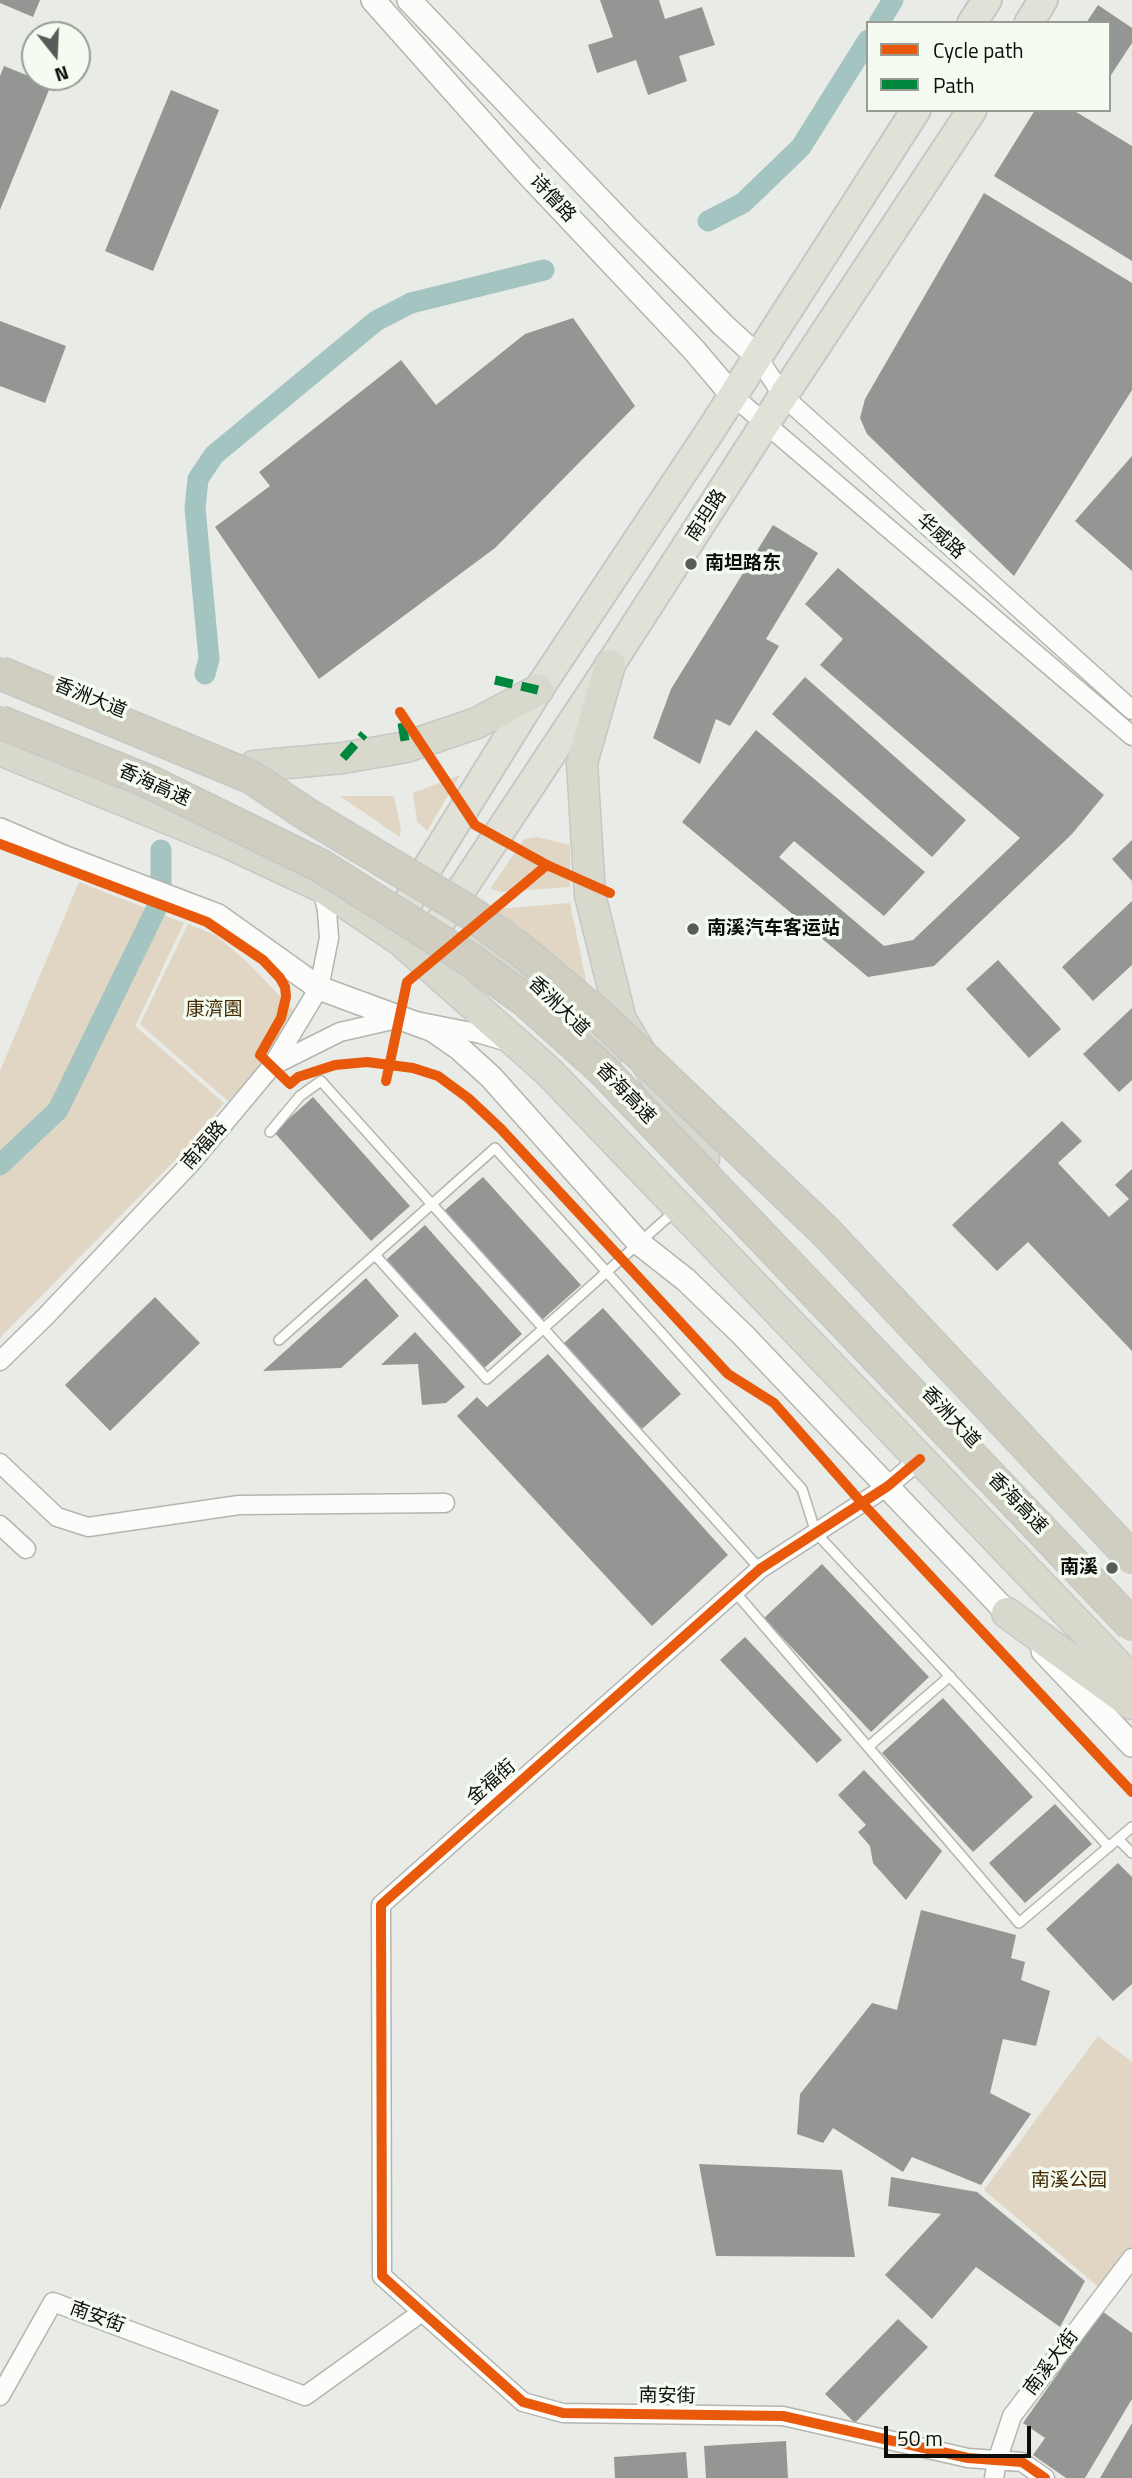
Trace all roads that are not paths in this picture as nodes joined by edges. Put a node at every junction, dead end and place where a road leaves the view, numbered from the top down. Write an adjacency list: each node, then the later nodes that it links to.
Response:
1 (373, 0): 12 (street, 诗僧路)
2 (409, 0): 11 (street, 诗僧路)
3 (987, 0): 5 (main road)
4 (1043, 0): 6 (main road)
5 (973, 21)
6 (1030, 21)
7 (915, 112): 9 (main road)
8 (971, 112): 10 (main road, 南坦路)
9 (869, 183): 10 (main road); 11 (main road)
10 (909, 206): 13 (main road, 南坦路)
11 (757, 356): 12 (main road); 13 (street, 华威路)
12 (733, 396): 14 (street); 18 (main road)
13 (783, 397): 14 (main road, 南坦路); 19 (street, 华威路)
14 (767, 424): 16 (main road, 南坦路); 21 (street)
15 (0, 662): 23 (highway, 香洲大道)
16 (610, 665): 27 (main road, 南坦路); 35 (highway)
17 (0, 673): 51 (highway, 香海高速, bridge)
18 (538, 690): 23 (highway); 25 (main road)
19 (1132, 710)
20 (0, 722): 56 (highway, 香海高速, bridge)
21 (1132, 736)
22 (0, 750): 26 (highway)
23 (254, 766): 25 (highway, 香洲大道)
24 (0, 830): 30 (street)
25 (420, 880): 27 (highway, 香洲大道); 28 (main road)
26 (322, 887): 28 (highway); 30 (street, 南福路)
27 (450, 906): 29 (main road, 南坦路); 35 (highway, 香洲大道)
28 (391, 934): 29 (highway)
29 (417, 956): 32 (highway)
30 (319, 988): 31 (street); 33 (street, 南福路)
31 (401, 1018): 32 (street); 33 (street); 38 (street)
32 (519, 1045): 37 (highway)
33 (272, 1066): 43 (street, 南福路)
34 (270, 1132): 36 (lane)
35 (704, 1158): 54 (highway, 香洲大道)
36 (432, 1204): 39 (lane); 40 (lane); 41 (lane)
37 (679, 1208): 38 (lane); 44 (highway)
38 (639, 1243): 40 (lane); 46 (street)
39 (375, 1255): 41 (lane); 42 (lane)
40 (607, 1272): 41 (lane); 49 (lane)
41 (544, 1328): 52 (lane)
42 (279, 1340)
43 (0, 1361)
44 (920, 1460): 46 (street, 金福街); 58 (highway)
45 (0, 1463): 47 (street)
46 (888, 1486): 49 (street, 金福街); 55 (street)
47 (445, 1503)
48 (0, 1525): 50 (street)
49 (817, 1532): 52 (street, 金福街); 57 (lane)
50 (26, 1549)
51 (1132, 1558)
52 (760, 1569): 53 (street, 金福街)
53 (735, 1592): 61 (lane); 67 (street, 金福街)
54 (1132, 1610)
55 (1007, 1613): 59 (highway); 60 (street)
56 (1132, 1625)
57 (950, 1676): 61 (lane); 64 (lane)
58 (1132, 1680)
59 (1132, 1704)
60 (1132, 1745)
61 (868, 1747): 64 (lane)
62 (1132, 1828): 63 (lane)
63 (1118, 1839): 64 (lane); 65 (lane)
64 (1109, 1847)
65 (1132, 1853)
66 (1132, 2258): 70 (street, 南溪大街)
67 (382, 2276): 68 (street, 南安街)
68 (422, 2312): 69 (street, 南安街); 70 (street, 南安街)
69 (0, 2396)
70 (995, 2470): 71 (street, 南安街)
71 (1045, 2478)

